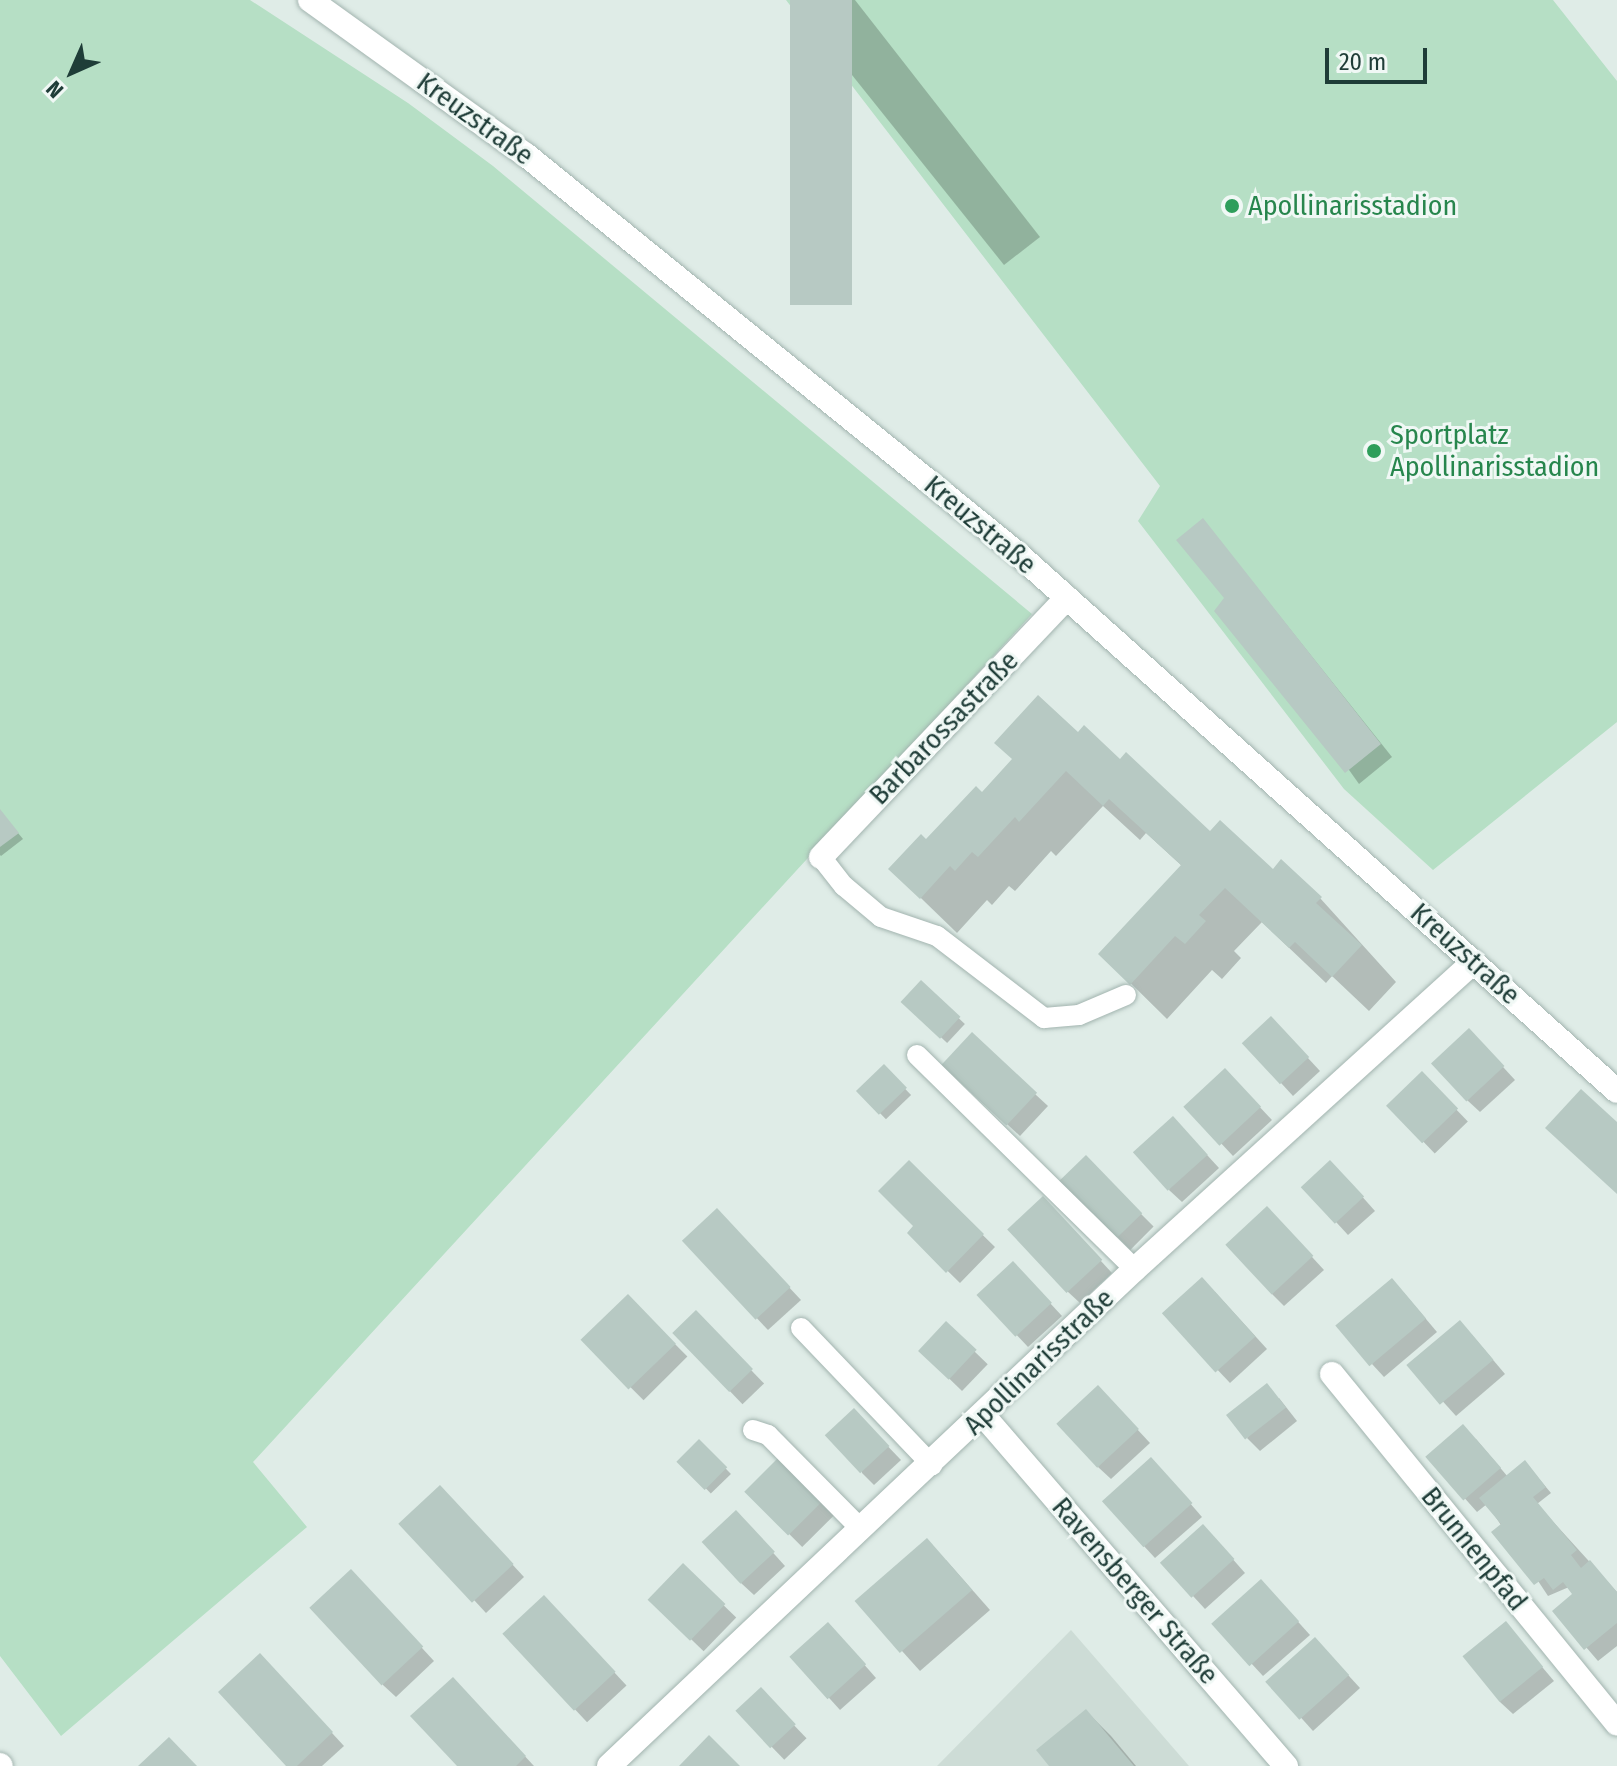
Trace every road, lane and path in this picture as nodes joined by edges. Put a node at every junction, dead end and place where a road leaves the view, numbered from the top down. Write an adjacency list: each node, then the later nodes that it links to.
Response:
1 (310, 0): 2 (street, Kreuzstraße)
2 (1067, 598): 3 (street, Barbarossastraße); 4 (street, Kreuzstraße)
3 (821, 857): 5 (lane)
4 (1474, 962): 7 (street, Kreuzstraße); 8 (street, Apollinarisstraße)
5 (1126, 995)
6 (917, 1055): 8 (lane)
7 (1617, 1091)
8 (1135, 1269): 11 (street, Apollinarisstraße)
9 (801, 1328): 13 (lane)
10 (1332, 1374): 15 (street, Brunnenpfad)
11 (983, 1415): 13 (street, Apollinarisstraße); 17 (street, Ravensberger Straße)
12 (753, 1430): 14 (lane)
13 (932, 1465): 14 (street, Apollinarisstraße)
14 (860, 1528): 16 (street, Apollinarisstraße)
15 (1617, 1724)
16 (609, 1766)
17 (1286, 1766)

